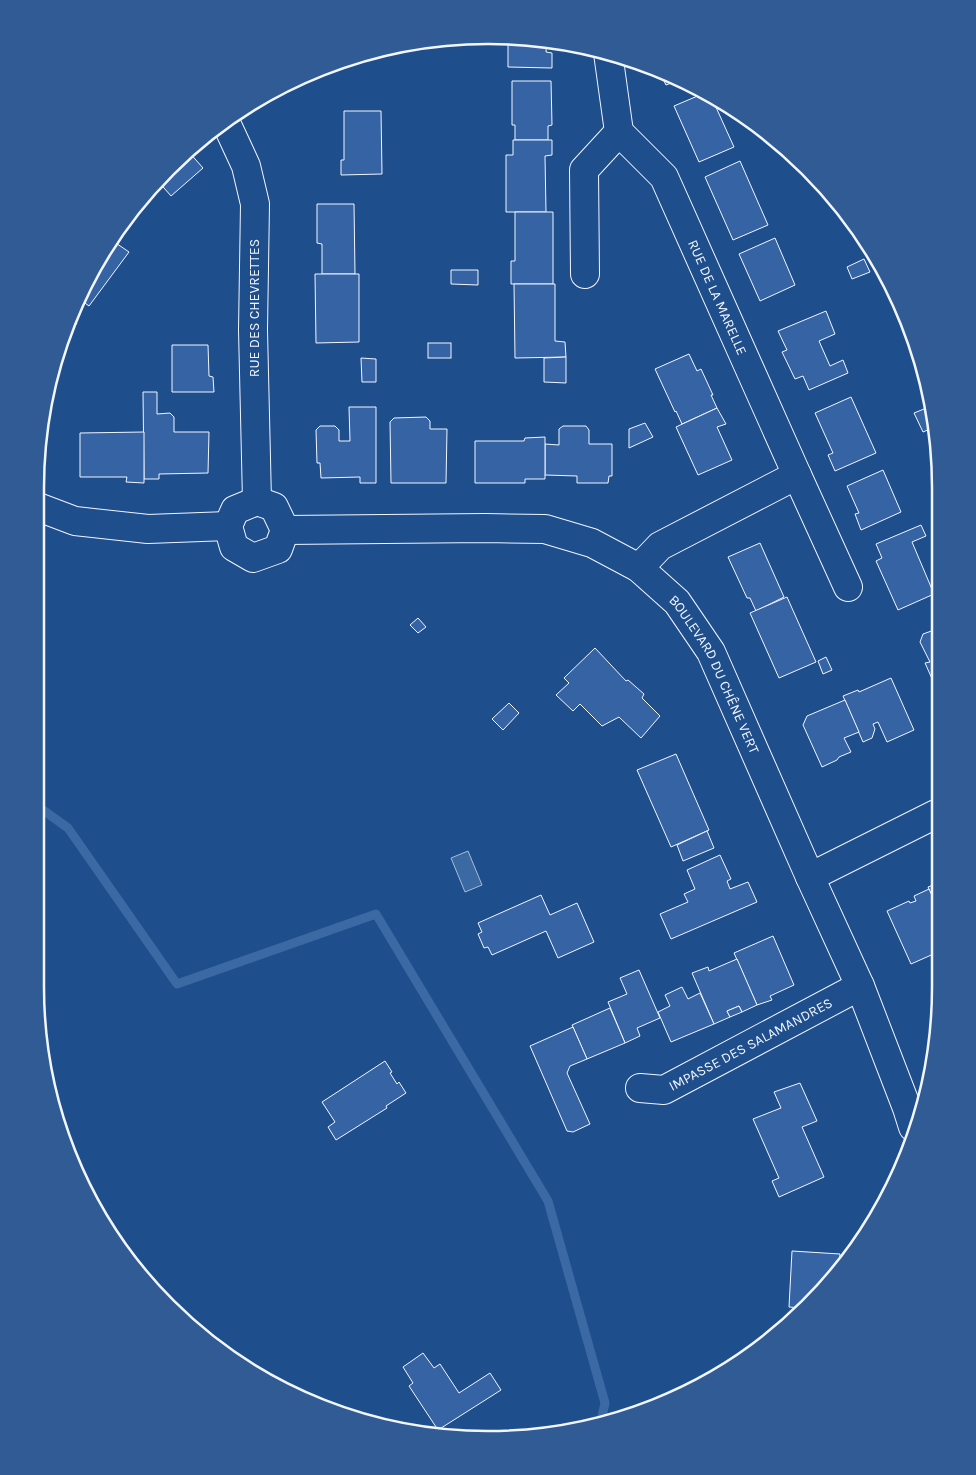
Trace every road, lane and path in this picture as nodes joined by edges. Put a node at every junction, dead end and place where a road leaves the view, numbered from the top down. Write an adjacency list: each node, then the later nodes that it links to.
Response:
1 (609, 61): 3 (street)
2 (229, 128): 6 (street, RUE DES CHEVRETTES)
3 (619, 132): 4 (street); 5 (street, RUE DE LA MARELLE)
4 (585, 274)
5 (797, 475): 10 (street); 11 (street, RUE DE LA MARELLE)
6 (257, 500): 8 (street); 9 (street)
7 (44, 509): 8 (street)
8 (228, 526): 9 (street)
9 (286, 530): 10 (street, BOULEVARD DU CHÊNE VERT)
10 (639, 568): 13 (street, BOULEVARD DU CHÊNE VERT)
11 (848, 587)
12 (932, 816): 13 (street)
13 (810, 877): 14 (street, BOULEVARD DU CHÊNE VERT)
14 (860, 986): 15 (street, IMPASSE DES SALAMANDRES); 16 (street, BOULEVARD DU CHÊNE VERT)
15 (640, 1088)
16 (911, 1122)

